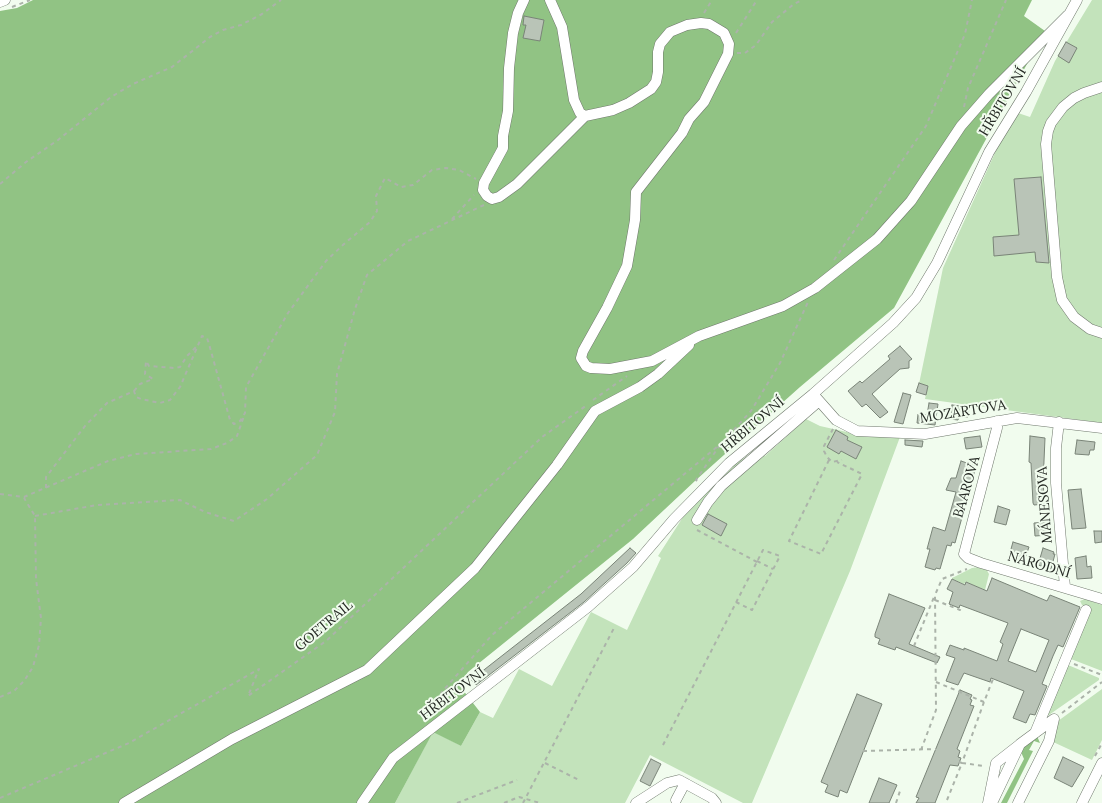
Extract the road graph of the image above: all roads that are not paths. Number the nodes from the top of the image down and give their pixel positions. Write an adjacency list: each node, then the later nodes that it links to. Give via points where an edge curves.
1 (524, 0): 6 (street, via 513,33 503,148 484,183 483,190 487,196 492,199 499,197 518,184)
2 (550, 0): 6 (street, via 562,27 574,100)
3 (1077, 0): 4 (street, HŘBITOVNÍ)
4 (1068, 15): 8 (street, via 972,113 910,201 877,239 814,288 783,306); 9 (street, HŘBITOVNÍ, via 989,152 937,263 916,298)
5 (1102, 87): 7 (street, via 1079,95 1063,107 1051,123 1046,144 1057,277 1062,300 1074,318)
6 (585, 116): 8 (street, via 613,110 651,89 656,82 660,44 670,32 701,23 724,33 728,49 704,102 636,192 628,266 581,358 591,368 610,369 652,361)
7 (1102, 333)
8 (699, 336): 22 (street, via 646,383 595,410 558,465 475,568 367,670 232,739)
9 (816, 397): 10 (street, MOZARTOVA, via 836,420 857,431 925,434); 13 (street, via 722,486); 23 (street, HŘBITOVNÍ, via 729,463 633,566 588,607 394,758)
10 (997, 422): 11 (street, MOZARTOVA, via 1017,418); 14 (street, BAAROVA, via 964,549)
11 (1059, 422): 12 (street, MOZARTOVA); 15 (street, MÁNESOVA, via 1056,483)
12 (1102, 428)
13 (695, 524)
14 (968, 558): 15 (street, NÁRODNÍ)
15 (1065, 587): 16 (street, NÁRODNÍ)
16 (1102, 599)
17 (1086, 610): 18 (street)
18 (1036, 733): 26 (street, via 1020,744); 27 (street, via 1054,719 1049,742)
19 (1102, 763): 28 (street)
20 (686, 784): 21 (street); 24 (street, via 679,780 667,783); 25 (street)
21 (676, 800)
22 (124, 803)
23 (362, 803)
24 (636, 803)
25 (716, 803)
26 (990, 803)
27 (1018, 803)
28 (1082, 803)

